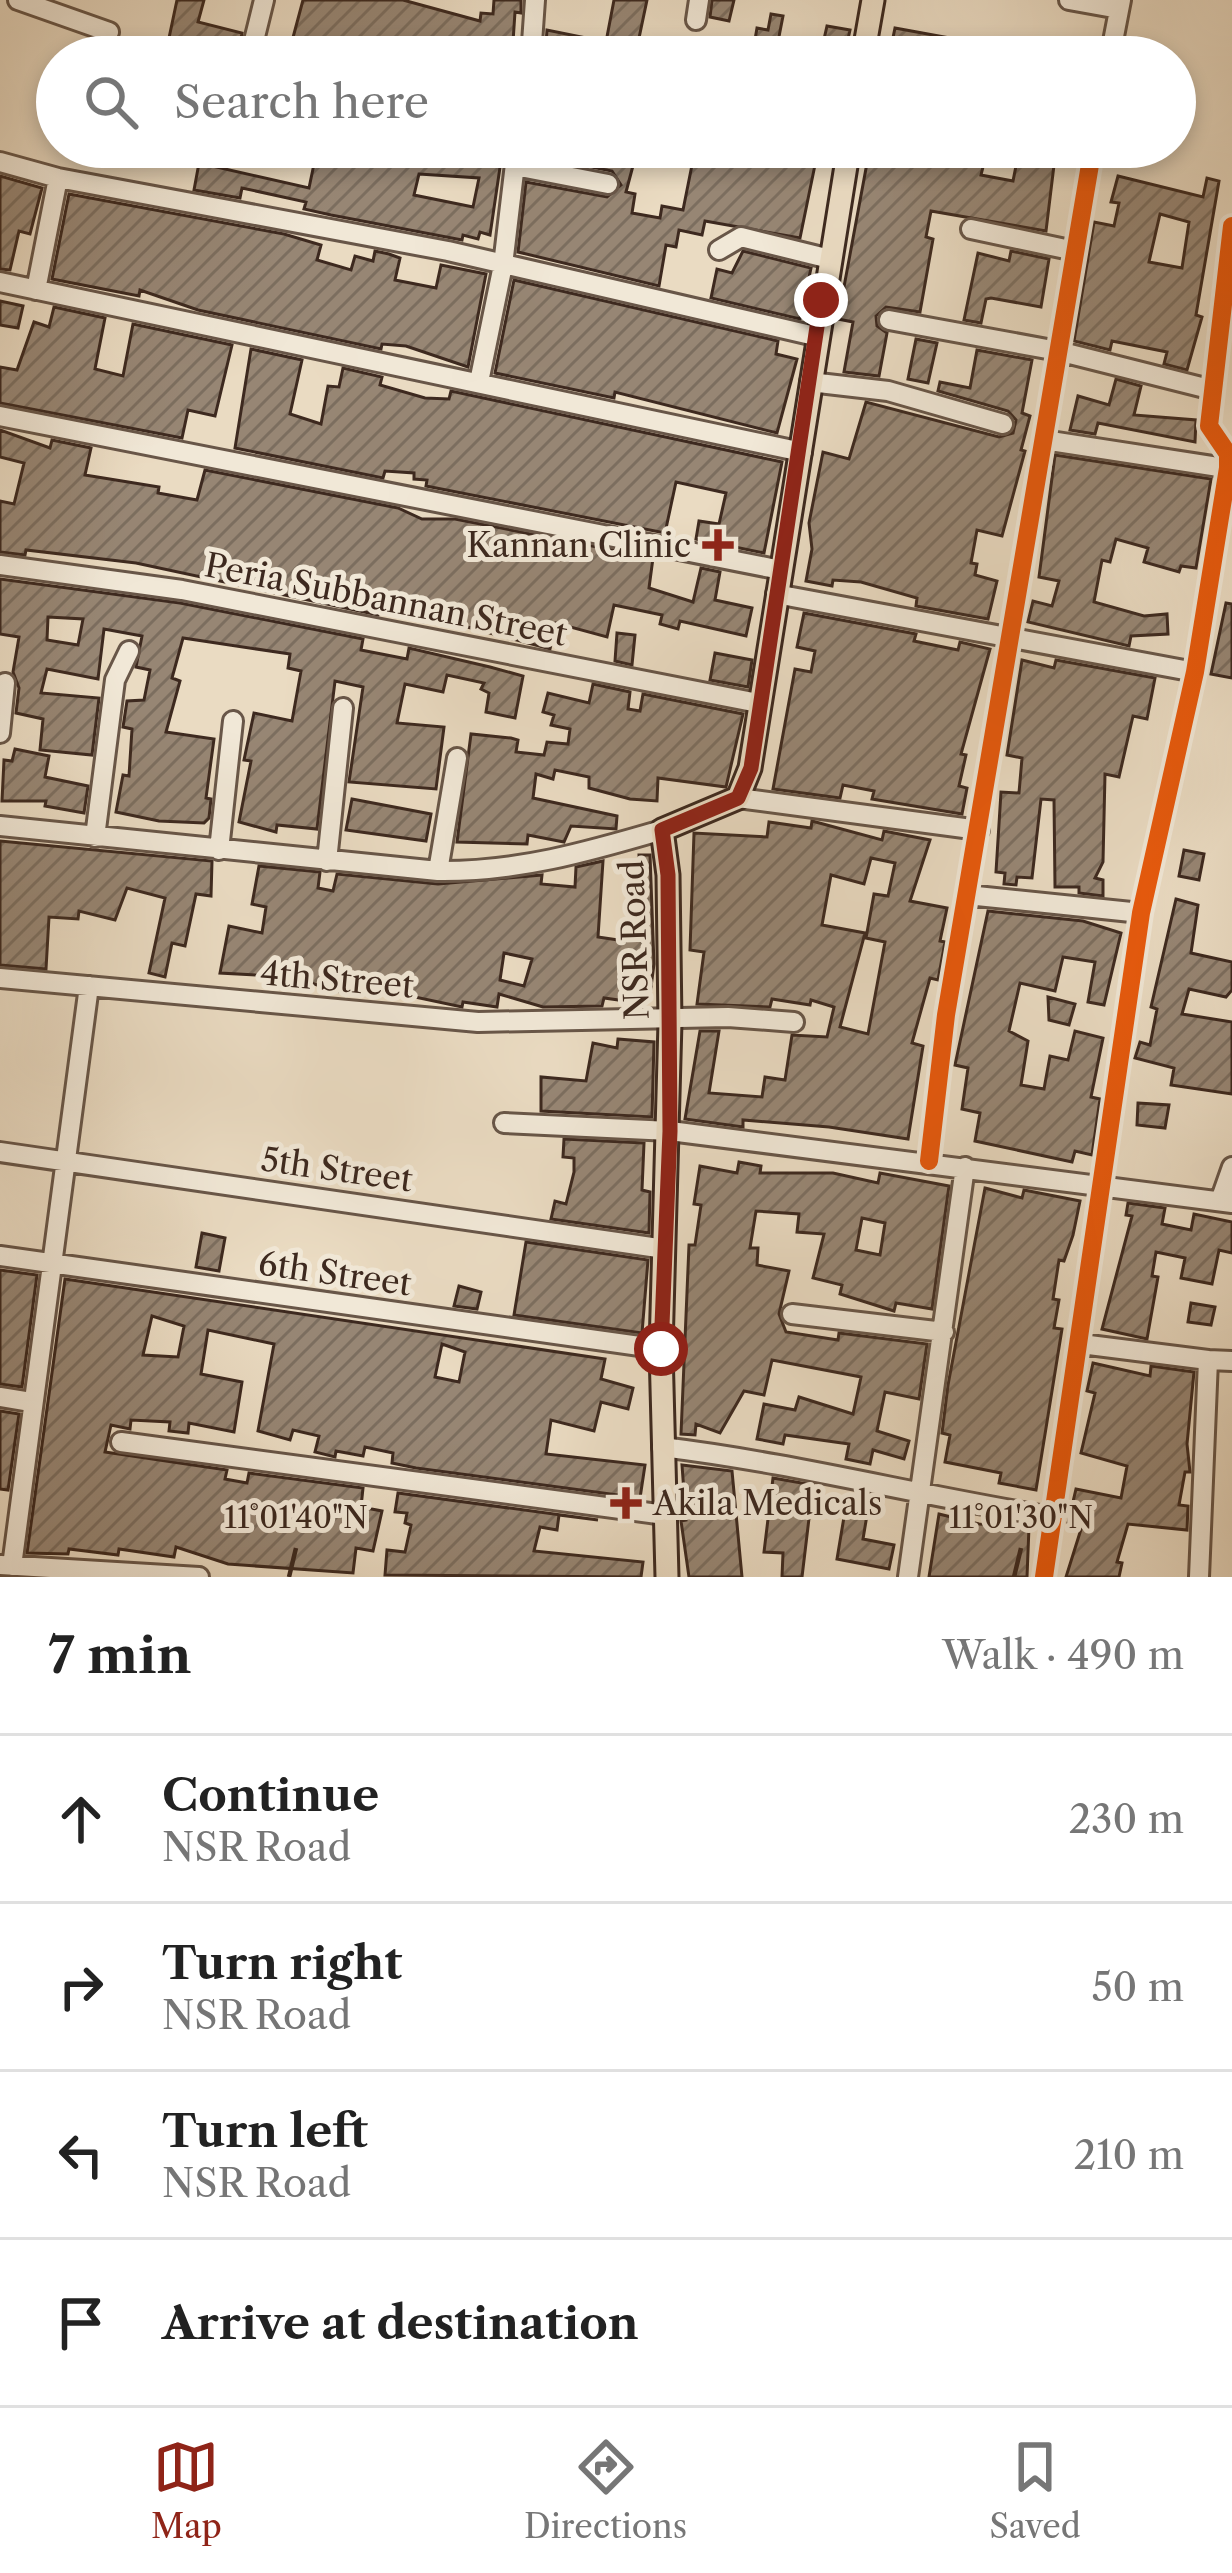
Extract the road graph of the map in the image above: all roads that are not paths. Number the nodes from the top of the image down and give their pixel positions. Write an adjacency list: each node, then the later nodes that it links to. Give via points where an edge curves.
1 (18, 0): 7 (street)
2 (264, 0): 8 (street)
3 (535, 0): 9 (street)
4 (873, 0): 10 (main road)
5 (1070, 0): 6 (street)
6 (1120, 4): 11 (street)
7 (109, 32)
8 (255, 36)
9 (532, 36)
10 (867, 36)
11 (1114, 36)
12 (0, 162): 17 (street)
13 (515, 168): 24 (street)
14 (555, 168): 18 (street)
15 (845, 168): 23 (main road)
16 (1089, 168): 22 (street)
17 (58, 178): 24 (street); 26 (street)
18 (608, 184)
19 (1232, 226): 32 (street)
20 (970, 229): 22 (street)
21 (718, 250): 23 (street, via 741,237)
22 (1075, 251): 29 (street)
23 (830, 260): 28 (main road)
24 (503, 265): 28 (street); 30 (street)
25 (0, 282): 26 (street)
26 (36, 290): 30 (street)
27 (890, 320): 29 (street)
28 (814, 336): 31 (main road)
29 (1058, 351): 32 (street); 35 (street)
30 (479, 382): 36 (street)
31 (810, 382): 34 (street, via 888,391); 36 (main road)
32 (1213, 390): 37 (street, via 1209,425)
33 (0, 416): 39 (street)
34 (1003, 424)
35 (1043, 440): 37 (street); 41 (street)
36 (802, 452): 39 (main road)
37 (1230, 469): 43 (street)
38 (0, 565): 45 (street, Peria Subbannan Street, via 182,590)
39 (781, 570): 40 (main road)
40 (776, 594): 41 (street); 45 (main road)
41 (1010, 638): 43 (street); 53 (street)
42 (129, 651): 54 (street, via 115,680)
43 (1195, 671): 59 (street)
44 (5, 683): 48 (street)
45 (758, 703): 50 (main road, via 751,768)
46 (343, 708): 56 (street)
47 (232, 721): 55 (street)
48 (0, 733)
49 (457, 758): 57 (street)
50 (738, 798): 52 (main road, NSR Road); 53 (street)
51 (0, 826): 54 (street)
52 (662, 830): 57 (street, via 568,858); 62 (main road, NSR Road)
53 (979, 830): 58 (street)
54 (95, 837): 55 (street)
55 (219, 850): 56 (street)
56 (328, 861): 57 (street)
57 (439, 871)
58 (967, 895): 59 (street); 67 (street)
59 (1141, 913): 71 (street)
60 (0, 978): 61 (street, 4th Street)
61 (88, 986): 62 (street, 4th Street, via 478,1022); 68 (street)
62 (670, 1022): 63 (street, 4th Street); 65 (main road, NSR Road)
63 (794, 1022)
64 (504, 1123): 65 (street)
65 (670, 1131): 67 (street); 73 (main road, NSR Road)
66 (0, 1152): 68 (street, 5th Street)
67 (929, 1161): 69 (street)
68 (67, 1162): 73 (street, 5th Street); 75 (street)
69 (965, 1167): 71 (street); 77 (street)
70 (1232, 1167): 72 (street)
71 (1096, 1187): 72 (street); 78 (street)
72 (1226, 1202)
73 (665, 1249): 79 (main road, NSR Road)
74 (0, 1256): 75 (street, 6th Street)
75 (52, 1264): 79 (street, 6th Street); 83 (street)
76 (792, 1314): 77 (street)
77 (944, 1332): 86 (street)
78 (1081, 1344): 80 (street); 88 (street)
79 (661, 1349): 85 (main road, NSR Road)
80 (1208, 1360): 81 (street); 95 (street)
81 (1232, 1361)
82 (0, 1397): 83 (street)
83 (31, 1402): 89 (street)
84 (122, 1442): 87 (street)
85 (662, 1447): 86 (street, via 780,1462); 87 (main road, NSR Road)
86 (919, 1495): 88 (street); 93 (street)
87 (665, 1515): 92 (main road, NSR Road)
88 (1052, 1517): 94 (street)
89 (6, 1565): 90 (street)
90 (33, 1572): 91 (street)
91 (200, 1577)
92 (667, 1577)
93 (908, 1577)
94 (1044, 1577)
95 (1198, 1577)

